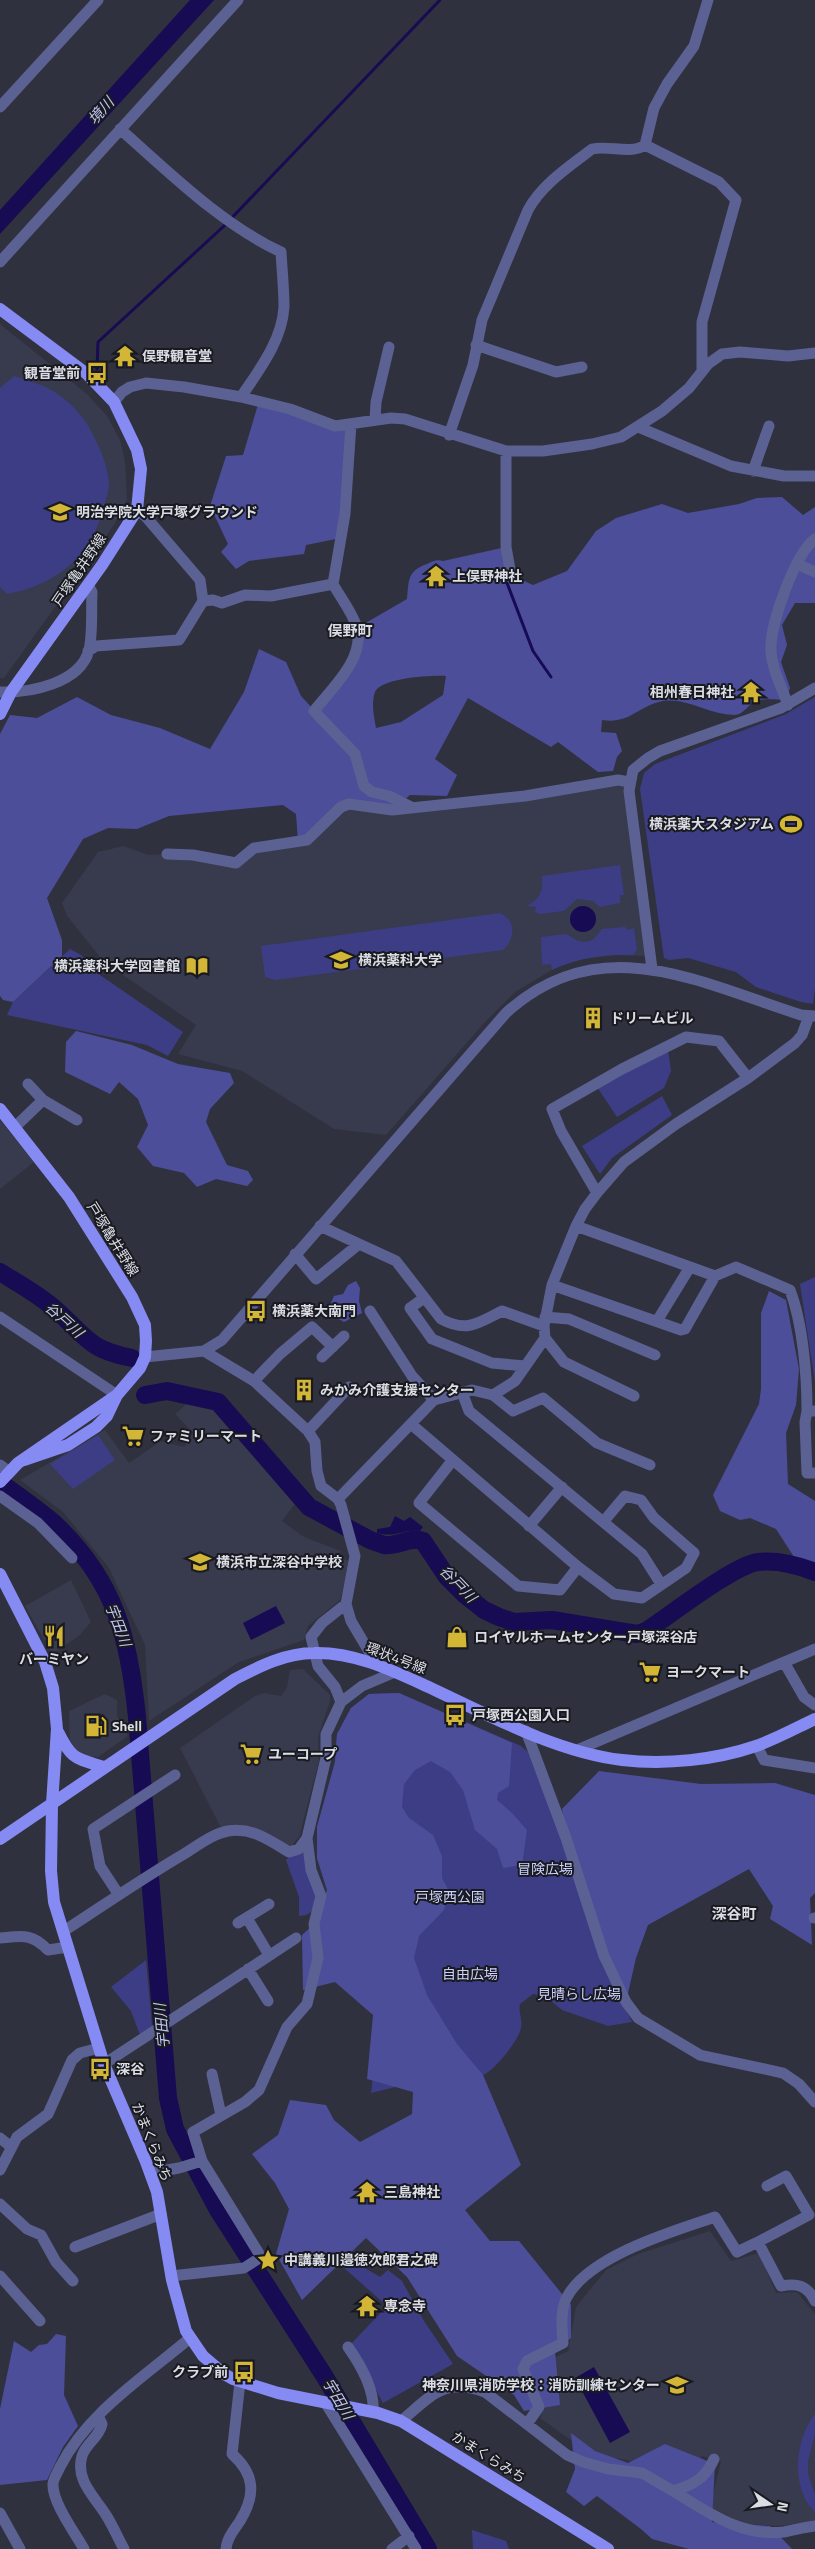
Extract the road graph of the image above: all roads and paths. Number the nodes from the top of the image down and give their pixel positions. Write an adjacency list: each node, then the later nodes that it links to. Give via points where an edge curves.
1 (98, 0): 4 (street)
2 (238, 0): 5 (street)
3 (708, 0): 6 (street, via 694,46 654,108)
4 (0, 107)
5 (120, 129): 7 (street); 14 (street, via 231,222 255,240 281,252 284,301 281,324 263,363)
6 (645, 145): 9 (street, via 630,150 592,149 548,184 533,201 482,320); 13 (street, via 719,182 736,200 702,322)
7 (0, 262)
8 (0, 309): 15 (main road, 戸塚亀井野線, via 87,374)
9 (476, 345): 12 (street, via 556,372); 20 (street, via 473,365)
10 (389, 347): 16 (street)
11 (815, 353): 13 (street, via 788,356 732,353 716,358)
12 (582, 367)
13 (702, 372): 19 (street, via 684,393)
14 (240, 397): 15 (street, via 146,383 122,392); 17 (street, via 290,409 335,426)
15 (114, 402): 24 (main road, 戸塚亀井野線, via 137,450 141,469)
16 (375, 420): 17 (street); 20 (street, via 405,419)
17 (351, 424): 29 (street, via 344,514)
18 (769, 426): 22 (street)
19 (638, 427): 21 (street, via 621,437 592,444); 22 (street, via 731,466)
20 (450, 435): 21 (street)
21 (506, 452): 28 (street, via 506,547)
22 (753, 471): 23 (street)
23 (815, 476)
24 (137, 510): 30 (main road, 戸塚亀井野線); 31 (street, via 200,580)
25 (815, 539): 26 (street)
26 (797, 564): 27 (street); 35 (street, via 781,604 770,649)
27 (815, 572)
28 (512, 575)
29 (333, 584): 31 (street, via 271,596 245,595 222,603); 38 (street, via 357,628 358,645 351,662 314,711 355,754 364,786)
30 (88, 585): 32 (street, via 92,592); 34 (main road, 戸塚亀井野線)
31 (203, 601): 32 (street, via 179,640 96,646)
32 (88, 651): 34 (street, via 74,672 63,681)
33 (815, 688): 35 (street)
34 (5, 692): 36 (main road, 戸塚亀井野線)
35 (788, 705): 37 (street, via 660,751 632,770)
36 (0, 714)
37 (629, 782): 38 (street, via 618,780 525,796); 40 (street)
38 (411, 807): 39 (street, via 392,810 349,804 341,806 307,840 254,848 236,863)
39 (167, 854)
40 (652, 969): 41 (street); 49 (street, via 622,966 585,970 550,982 517,1003)
41 (812, 1016): 42 (street, via 794,1043)
42 (748, 1078): 48 (street, via 624,1162); 48 (street, via 719,1041 686,1037 622,1069 552,1110 560,1131)
43 (28, 1084): 44 (street)
44 (43, 1100): 46 (street); 47 (street)
45 (0, 1109): 47 (main road, 戸塚亀井野線)
46 (77, 1120)
47 (15, 1127): 66 (main road, 戸塚亀井野線, via 69,1197 139,1309 145,1324)
48 (597, 1193): 50 (street)
49 (320, 1226): 51 (street); 52 (street)
50 (576, 1226): 53 (street); 55 (street)
51 (359, 1244): 52 (street, via 316,1278); 56 (street, via 396,1261)
52 (295, 1254): 64 (street, via 222,1340)
53 (690, 1267): 54 (street); 59 (street)
54 (715, 1276): 59 (street, via 685,1329 672,1328); 76 (street, via 736,1267 790,1290)
55 (552, 1285): 59 (street); 60 (street)
56 (424, 1298): 60 (street, via 441,1319 458,1327 469,1327 502,1311); 68 (street, via 410,1308 432,1339 492,1363)
57 (370, 1311): 75 (street, via 412,1376)
58 (0, 1317): 72 (street)
59 (658, 1321)
60 (545, 1322): 62 (street); 65 (street, via 569,1319)
61 (344, 1336): 63 (street)
62 (545, 1338): 68 (street); 74 (street, via 564,1362)
63 (332, 1346): 67 (street); 69 (street, via 312,1327)
64 (204, 1352): 66 (street); 69 (street)
65 (654, 1355)
66 (145, 1357): 72 (main road)
67 (322, 1357)
68 (525, 1366): 73 (street, via 514,1381)
69 (254, 1381): 78 (street)
70 (349, 1387): 78 (street)
71 (462, 1392): 73 (street, via 472,1390); 75 (street); 83 (street, via 469,1411)
72 (117, 1395): 81 (main road)
73 (493, 1395): 80 (street, via 513,1410 543,1398 597,1443)
74 (634, 1396)
75 (434, 1400): 77 (street)
76 (811, 1411): 82 (street, via 805,1422 807,1472)
77 (411, 1424): 79 (street); 85 (street)
78 (308, 1431): 85 (street, via 315,1442 321,1486)
79 (452, 1461): 87 (street); 89 (street, via 419,1503 518,1586 560,1590)
80 (650, 1465)
81 (3, 1473)
82 (815, 1473)
83 (562, 1487): 86 (street); 87 (street)
84 (0, 1496): 88 (street, via 38,1523)
85 (338, 1500): 92 (street, via 355,1556)
86 (604, 1521): 91 (street, via 642,1554); 91 (street, via 625,1496 641,1500 654,1518 694,1553 686,1568)
87 (529, 1526): 89 (street)
88 (72, 1558)
89 (578, 1567): 91 (street, via 614,1594 642,1598)
90 (0, 1574): 101 (main road, via 45,1662 53,1688)
91 (661, 1584)
92 (346, 1604): 94 (street, via 322,1623 311,1637); 96 (street, via 351,1622)
93 (815, 1649): 95 (street)
94 (313, 1652): 96 (main road, 環状4号線, via 343,1655); 98 (street, via 318,1666 336,1687); 105 (main road, 環状4号線, via 276,1660 247,1673)
95 (784, 1662): 99 (street, via 804,1696); 104 (street)
96 (378, 1665): 97 (main road, 環状4号線)
97 (395, 1672): 98 (street, via 362,1686); 102 (main road, 環状4号線)
98 (341, 1702): 109 (street, via 326,1734 326,1758)
99 (815, 1705)
100 (815, 1720): 103 (main road, 環状4号線)
101 (57, 1729): 105 (main road, via 68,1752); 108 (main road)
102 (526, 1731): 104 (main road, 環状4号線); 123 (street, via 566,1838 604,1956 626,2002 638,2018 700,2055 783,2073 799,2084)
103 (757, 1746): 104 (main road, 環状4号線, via 714,1756 666,1761 622,1760); 106 (street, via 764,1760)
104 (577, 1750)
105 (104, 1767): 108 (main road, 環状4号線)
106 (815, 1768)
107 (176, 1775): 111 (street, via 93,1830 100,1866)
108 (52, 1804): 110 (main road, 環状4号線); 113 (main road, かまくらみち, via 51,1871 54,1902)
109 (307, 1838): 111 (street, via 299,1848 288,1852 261,1835 249,1831 228,1831 209,1838); 124 (street, via 311,1870 321,1896 314,1924 318,1958 308,2004 287,2027 259,2090 245,2102)
110 (0, 1839)
111 (119, 1895): 113 (street)
112 (269, 1904): 117 (street, via 243,1920)
113 (64, 1931): 116 (main road, かまくらみち)
114 (0, 1938): 116 (street, via 28,1936 48,1950)
115 (296, 1938): 117 (street)
116 (68, 1947): 120 (main road, かまくらみち)
117 (269, 1955): 118 (street)
118 (248, 1968): 119 (street); 121 (street)
119 (268, 2001)
120 (98, 2048): 121 (main road, かまくらみち); 126 (street, via 80,2053 72,2060 48,2114)
121 (104, 2064): 129 (main road, かまくらみち)
122 (212, 2074): 124 (street)
123 (815, 2102)
124 (221, 2114): 127 (street, via 192,2132)
125 (0, 2138): 126 (street)
126 (10, 2146): 128 (street)
127 (200, 2162): 129 (street); 136 (street, via 261,2257 244,2268)
128 (0, 2170)
129 (150, 2172): 132 (main road, かまくらみち)
130 (767, 2186): 133 (street, via 786,2176 809,2215)
131 (0, 2204): 137 (street, via 27,2229 41,2235 56,2262)
132 (161, 2214): 134 (street); 136 (main road, かまくらみち)
133 (758, 2242): 138 (street, via 781,2286 796,2284 804,2287); 147 (street, via 737,2252 715,2217 630,2249 602,2264 575,2285 564,2307 563,2343 527,2361 523,2370 539,2407)
134 (75, 2247)
135 (0, 2276): 139 (street)
136 (171, 2276): 140 (main road, かまくらみち)
137 (73, 2281)
138 (815, 2301)
139 (40, 2321)
140 (190, 2338): 142 (main road, かまくらみち, via 211,2364); 145 (street)
141 (348, 2347): 144 (street, via 369,2388)
142 (240, 2382): 143 (main road, かまくらみち); 156 (street, via 232,2454 250,2477 252,2488 242,2519 226,2542)
143 (328, 2402): 144 (main road, かまくらみち); 152 (street)
144 (373, 2412): 146 (main road, かまくらみち)
145 (98, 2416): 154 (street, via 68,2451 53,2483 55,2497); 155 (street, via 102,2424 100,2432 86,2447 80,2465 81,2474 87,2490 106,2515)
146 (400, 2421): 147 (street, via 432,2395 454,2385 485,2392); 159 (main road, かまくらみち)
147 (526, 2424): 149 (street, via 567,2455 608,2469 642,2473)
148 (714, 2459): 149 (street, via 710,2470 700,2479 690,2486)
149 (673, 2490): 151 (street, via 725,2523 741,2529 783,2532)
150 (0, 2513): 153 (street)
151 (815, 2526)
152 (408, 2536): 157 (street); 158 (street)
153 (20, 2549)
154 (84, 2549)
155 (124, 2549)
156 (226, 2549)
157 (392, 2549)
158 (416, 2549)
159 (608, 2549)

